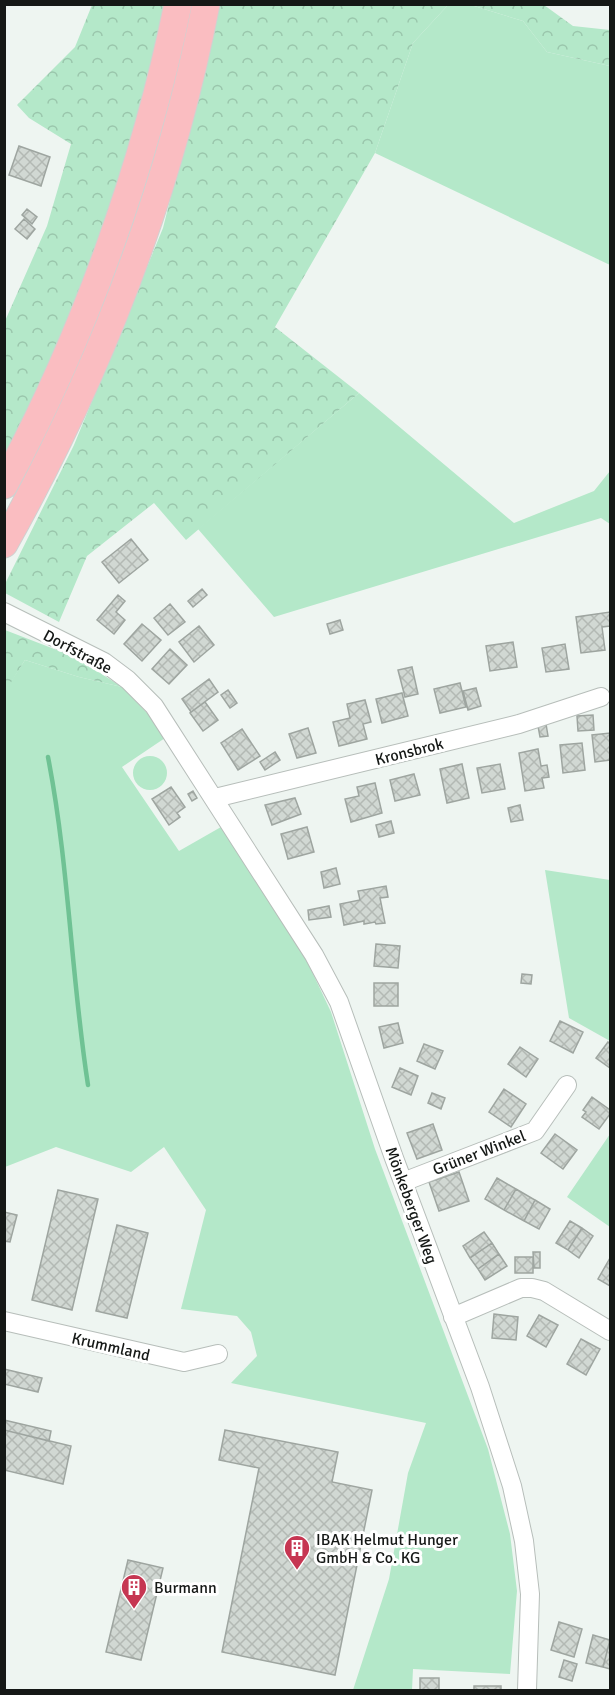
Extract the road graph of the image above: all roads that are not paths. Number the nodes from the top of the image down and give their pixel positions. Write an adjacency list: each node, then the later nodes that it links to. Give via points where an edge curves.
1 (178, 4): 3 (highway, via 143,144 117,225 68,351)
2 (206, 4): 4 (highway, via 186,93 144,233 59,440)
3 (4, 485)
4 (4, 544)
5 (4, 612): 7 (street, Dorfstraße, via 104,662 128,680 154,706)
6 (601, 697): 8 (street, Kronsbrok, via 519,724)
7 (188, 755): 8 (street, Mönkeberger Weg)
8 (215, 798): 10 (street, Mönkeberger Weg, via 314,955 339,1002)
9 (567, 1085): 10 (street, Grüner Winkel, via 535,1131)
10 (403, 1182): 11 (street, Mönkeberger Weg)
11 (453, 1317): 13 (street, via 521,1288 532,1288 544,1291); 15 (street, Mönkeberger Weg, via 490,1415 524,1541 530,1594)
12 (4, 1321): 14 (street, Krummland, via 184,1362)
13 (610, 1331)
14 (218, 1354)
15 (526, 1690)

